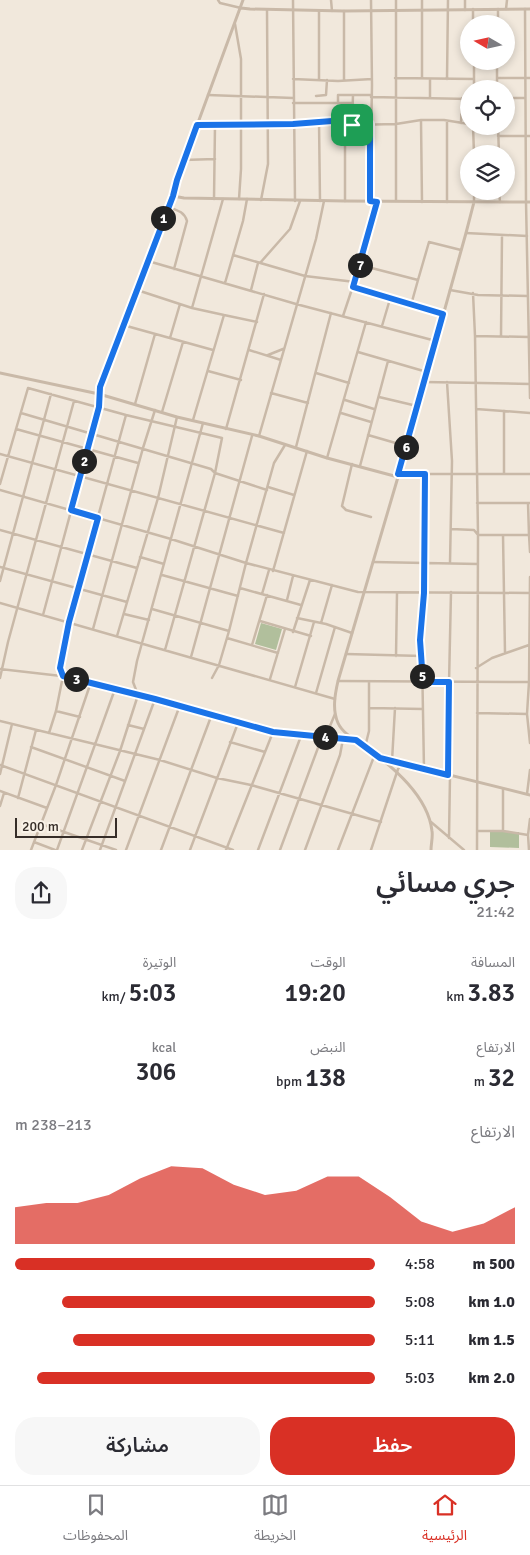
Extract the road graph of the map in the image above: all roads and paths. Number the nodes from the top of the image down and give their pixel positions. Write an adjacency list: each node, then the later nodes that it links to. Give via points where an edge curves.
1 (218, 0): 11 (street)
2 (243, 0): 11 (street)
3 (293, 0): 17 (street)
4 (332, 0): 25 (street)
5 (371, 0): 19 (street)
6 (396, 0): 20 (street)
7 (422, 0): 21 (street)
8 (448, 0): 22 (street)
9 (465, 0): 23 (street)
10 (506, 0): 13 (street)
11 (241, 8): 16 (street); 29 (street)
12 (498, 9): 13 (street); 24 (street); 28 (street)
13 (506, 9): 14 (street)
14 (525, 9): 15 (street); 35 (street)
15 (530, 9)
16 (267, 10): 17 (street); 51 (street)
17 (293, 10): 18 (street); 32 (street)
18 (319, 10): 25 (street); 37 (street)
19 (371, 10): 20 (street); 26 (street); 38 (street)
20 (396, 10): 21 (street); 33 (street)
21 (422, 10): 22 (street); 39 (street)
22 (448, 10): 23 (street); 41 (street)
23 (465, 10): 24 (street)
24 (473, 10): 27 (street)
25 (332, 11): 26 (street)
26 (344, 11): 44 (street)
27 (473, 15)
28 (498, 15)
29 (235, 24): 45 (street); 49 (street, via 241,58)
30 (474, 70): 42 (street)
31 (497, 70): 34 (street)
32 (293, 78): 37 (street); 52 (street)
33 (395, 78): 39 (street); 50 (street)
34 (497, 78): 35 (street)
35 (524, 78): 36 (street); 56 (street)
36 (530, 78)
37 (319, 79): 43 (street)
38 (372, 79): 44 (street); 48 (street)
39 (422, 79): 40 (street)
40 (430, 79): 41 (street); 53 (street)
41 (447, 79): 42 (street)
42 (474, 79)
43 (327, 80): 44 (street); 47 (street, via 326,95)
44 (344, 80)
45 (208, 95): 49 (street); 70 (street)
46 (353, 95): 48 (street); 58 (street, via 338,95); 59 (street)
47 (316, 96)
48 (372, 96): 50 (street); 68 (street)
49 (242, 97): 51 (street); 65 (street)
50 (395, 97): 53 (street); 69 (street)
51 (267, 98): 52 (street); 66 (street)
52 (293, 98): 57 (street)
53 (430, 98): 54 (street)
54 (460, 98)
55 (515, 98): 56 (street)
56 (525, 98): 74 (street)
57 (293, 103): 58 (street); 67 (street)
58 (338, 103): 59 (street)
59 (353, 103): 72 (street)
60 (345, 120): 62 (street); 72 (street); 88 (street)
61 (421, 120): 63 (street); 69 (street); 92 (street)
62 (319, 121): 67 (street); 87 (street)
63 (447, 121): 64 (street); 93 (street)
64 (460, 123)
65 (242, 124): 66 (street); 71 (street); 82 (street)
66 (267, 124): 67 (street); 84 (street, via 267,170)
67 (293, 124): 85 (street)
68 (370, 124): 69 (street); 72 (street); 89 (street)
69 (396, 124): 91 (street)
70 (197, 125): 71 (street); 78 (street)
71 (215, 125): 77 (street)
72 (352, 125)
73 (498, 136): 74 (street); 76 (street)
74 (525, 136): 75 (street); 96 (street)
75 (530, 136)
76 (498, 145)
77 (215, 159): 78 (street); 80 (street)
78 (184, 160): 79 (street)
79 (173, 196): 80 (street); 97 (street)
80 (214, 199): 81 (street)
81 (223, 199): 82 (street); 107 (street)
82 (239, 199): 83 (street)
83 (247, 199): 84 (street); 102 (street)
84 (262, 200): 85 (street)
85 (295, 200): 86 (street)
86 (300, 201): 87 (street); 104 (street, via 290,229)
87 (322, 201): 88 (street); 108 (street, via 316,239)
88 (345, 201): 89 (street)
89 (370, 201): 90 (street)
90 (377, 202): 91 (street); 105 (street)
91 (396, 202): 92 (street)
92 (422, 202): 93 (street)
93 (447, 202): 94 (street)
94 (474, 202): 95 (street); 98 (street)
95 (500, 202): 96 (street)
96 (528, 202): 100 (street)
97 (168, 207): 103 (street); 106 (street, via 181,212 187,221)
98 (466, 233): 99 (street); 101 (street)
99 (502, 235): 100 (street); 118 (street)
100 (526, 236): 119 (street)
101 (462, 250): 109 (street, via 429,242); 115 (street)
102 (233, 255): 104 (street); 111 (street)
103 (148, 260): 106 (street); 113 (street)
104 (259, 263): 108 (street); 114 (street)
105 (360, 265): 109 (street); 110 (street)
106 (174, 269): 107 (street)
107 (202, 276): 111 (street); 124 (street)
108 (305, 276): 110 (street); 122 (street)
109 (418, 280): 123 (street)
110 (355, 282): 112 (street)
111 (225, 283): 114 (street)
112 (353, 287): 120 (street); 128 (street)
113 (137, 290): 121 (street); 131 (street)
114 (250, 290): 117 (street)
115 (450, 290): 116 (street); 126 (street)
116 (473, 293): 118 (street); 134 (street)
117 (264, 294): 122 (street); 129 (street)
118 (501, 295): 119 (street); 135 (street)
119 (529, 296): 136 (street)
120 (390, 299): 123 (street); 132 (street)
121 (180, 304): 124 (street); 137 (street)
122 (296, 304): 125 (street); 140 (street)
123 (411, 305): 126 (street)
124 (192, 308): 127 (street)
125 (331, 313): 128 (street); 150 (street)
126 (443, 314): 138 (street)
127 (224, 315): 129 (street); 141 (street)
128 (343, 316): 130 (street)
129 (257, 322): 142 (street)
130 (366, 322): 132 (street); 143 (street)
131 (123, 325): 133 (street); 159 (street)
132 (382, 327): 138 (street)
133 (155, 334): 137 (street); 165 (street)
134 (475, 336): 135 (street); 155 (street)
135 (501, 336): 136 (street)
136 (529, 337): 156 (street)
137 (170, 338): 139 (street)
138 (436, 341): 149 (street)
139 (183, 342): 141 (street); 174 (street)
140 (284, 348): 144 (street); 145 (street)
141 (213, 350): 147 (street)
142 (249, 350): 144 (street); 151 (street)
143 (358, 352): 146 (street); 154 (street)
144 (266, 355): 145 (street)
145 (281, 360): 157 (street)
146 (388, 361): 149 (street); 160 (street)
147 (208, 371): 151 (street); 180 (street)
148 (0, 372): 159 (street)
149 (427, 372): 152 (street)
150 (316, 373): 154 (street); 164 (street)
151 (241, 380): 186 (street)
152 (424, 382): 153 (street); 166 (street)
153 (447, 382): 155 (street); 214 (street)
154 (349, 383): 163 (street)
155 (476, 383): 156 (street); 169 (street)
156 (530, 384): 161 (street)
157 (271, 393): 164 (street); 192 (street)
158 (51, 394): 162 (street); 172 (street, via 28,388); 178 (street)
159 (99, 394): 165 (street); 167 (street)
160 (379, 397): 166 (street); 168 (street)
161 (530, 398)
162 (74, 400): 167 (street); 183 (street)
163 (345, 400): 168 (street); 175 (street)
164 (308, 403): 197 (street)
165 (135, 404): 170 (street)
166 (417, 406): 196 (street)
167 (99, 407): 176 (street); 188 (street)
168 (375, 409): 181 (street)
169 (476, 409): 171 (street); 215 (street)
170 (155, 410): 174 (street); 179 (street)
171 (504, 411): 173 (street); 216 (street)
172 (21, 412): 178 (street); 185 (street)
173 (530, 412)
174 (162, 413): 177 (street)
175 (341, 413): 181 (street); 205 (street)
176 (126, 415): 179 (street); 193 (street)
177 (177, 417): 180 (street); 184 (street)
178 (44, 420): 183 (street); 190 (street)
179 (151, 420): 184 (street); 198 (street)
180 (192, 420): 182 (street)
181 (371, 422): 189 (street)
182 (202, 423): 186 (street); 187 (street)
183 (67, 426): 188 (street); 194 (street)
184 (174, 427): 187 (street); 204 (street)
185 (16, 429): 190 (street); 202 (street)
186 (226, 429): 191 (street)
187 (200, 433): 208 (street); 212 (street, via 222,438)
188 (92, 434): 193 (street); 199 (street)
189 (368, 434): 196 (street); 210 (street)
190 (40, 435): 194 (street); 206 (street)
191 (252, 436): 192 (street); 221 (street)
192 (259, 436): 195 (street)
193 (118, 441): 198 (street); 203 (street)
194 (62, 442): 199 (street); 211 (street)
195 (285, 445): 197 (street); 223 (street, via 275,460)
196 (406, 446): 218 (street)
197 (296, 447): 200 (street)
198 (143, 448): 204 (street); 207 (street)
199 (88, 449): 203 (street); 219 (street)
200 (307, 451): 205 (street); 226 (street)
201 (0, 454): 202 (street)
202 (8, 456): 206 (street); 222 (street)
203 (114, 456): 207 (street); 220 (street)
204 (168, 456): 208 (street); 228 (street)
205 (327, 458): 209 (street)
206 (32, 463): 211 (street); 227 (street)
207 (138, 463): 225 (street)
208 (192, 464): 212 (street); 232 (street)
209 (352, 464): 210 (street); 235 (street, via 342,506)
210 (360, 466): 218 (street)
211 (55, 469): 219 (street); 229 (street)
212 (215, 473): 221 (street); 234 (street)
213 (425, 474): 214 (street); 218 (street); 259 (street)
214 (450, 474): 215 (street); 241 (street)
215 (476, 474): 216 (street); 230 (street)
216 (504, 474): 217 (street)
217 (530, 474)
218 (398, 475): 257 (street)
219 (80, 476): 220 (street); 233 (street)
220 (107, 483): 225 (street); 236 (street)
221 (240, 483): 223 (street); 237 (street)
222 (0, 484)
223 (267, 488): 226 (street); 239 (street)
224 (0, 490): 227 (street)
225 (131, 490): 228 (street); 238 (street)
226 (294, 495): 243 (street)
227 (23, 496): 229 (street); 244 (street)
228 (158, 498): 232 (street); 242 (street)
229 (47, 502): 233 (street); 249 (street)
230 (477, 503): 231 (street); 245 (street)
231 (529, 503): 247 (street)
232 (181, 504): 234 (street); 248 (street)
233 (71, 510): 236 (street); 251 (street)
234 (204, 511): 237 (street); 250 (street)
235 (371, 517)
236 (98, 518): 238 (street); 253 (street)
237 (230, 518): 239 (street); 254 (street)
238 (122, 525): 242 (street); 256 (street)
239 (257, 525): 243 (street); 258 (street)
240 (0, 530): 244 (street)
241 (451, 530): 245 (street, via 474,530); 260 (street)
242 (147, 532): 248 (street); 255 (street)
243 (284, 533): 266 (street)
244 (13, 534): 249 (street); 263 (street)
245 (478, 535): 246 (street); 262 (street)
246 (503, 535): 247 (street); 282 (street)
247 (529, 535): 252 (street)
248 (171, 539): 250 (street); 261 (street)
249 (36, 540): 251 (street); 267 (street)
250 (195, 546): 254 (street); 273 (street)
251 (61, 547): 253 (street); 272 (street)
252 (530, 552)
253 (88, 554): 256 (street); 276 (street)
254 (220, 554): 258 (street); 277 (street)
255 (140, 557): 261 (street); 264 (street)
256 (112, 560): 264 (street); 287 (street)
257 (373, 562): 259 (street); 279 (street)
258 (246, 563): 265 (street); 278 (street)
259 (424, 563): 260 (street); 285 (street)
260 (450, 563): 262 (street)
261 (164, 564): 268 (street)
262 (478, 564): 281 (street)
263 (2, 567): 267 (street); 274 (street)
264 (137, 568): 291 (street)
265 (268, 570): 266 (street); 286 (street)
266 (273, 571): 269 (street)
267 (27, 574): 272 (street); 294 (street)
268 (162, 574): 273 (street); 295 (street)
269 (293, 576): 271 (street); 290 (street)
270 (530, 577): 283 (street)
271 (310, 580): 275 (street); 293 (street)
272 (52, 581): 276 (street); 297 (street)
273 (185, 581): 277 (street); 298 (street)
274 (0, 582)
275 (332, 585): 279 (street); 305 (street)
276 (79, 588): 287 (street); 302 (street)
277 (211, 588): 289 (street); 304 (street)
278 (240, 588): 286 (street); 289 (street)
279 (364, 592): 284 (street); 311 (street)
280 (451, 592): 281 (street); 285 (street); 336 (street)
281 (477, 592): 282 (street); 326 (street)
282 (504, 592): 283 (street); 320 (street)
283 (530, 592): 317 (street)
284 (397, 593): 285 (street); 322 (street)
285 (424, 593): 323 (street, via 420,640)
286 (262, 594): 288 (street)
287 (102, 595): 291 (street); 307 (street)
288 (267, 595): 290 (street); 301 (street)
289 (238, 596): 309 (street)
290 (286, 600): 293 (street)
291 (128, 602): 296 (street)
292 (0, 603): 294 (street)
293 (301, 605): 299 (street)
294 (18, 608): 297 (street); 327 (street)
295 (152, 608): 298 (street); 300 (street)
296 (124, 614): 300 (street); 312 (street)
297 (42, 615): 302 (street)
298 (176, 615): 304 (street); 318 (street)
299 (297, 618): 303 (street); 310 (street)
300 (149, 620): 315 (street)
301 (260, 621): 308 (street); 316 (street)
302 (69, 622): 307 (street); 328 (street, via 60,668)
303 (314, 622): 305 (street); 313 (street)
304 (201, 623): 309 (street); 324 (street)
305 (321, 623): 306 (street)
306 (335, 627): 311 (street); 341 (street)
307 (93, 629): 312 (street)
308 (285, 629): 310 (street); 319 (street)
309 (229, 631): 314 (street)
310 (293, 632): 313 (street)
311 (352, 633): 321 (street)
312 (117, 636): 315 (street)
313 (311, 636): 339 (street)
314 (227, 638): 316 (street); 325 (street)
315 (142, 644): 318 (street); 342 (street, via 133,682)
316 (252, 645): 319 (street)
317 (529, 645): 320 (street); 338 (street)
318 (166, 650): 324 (street)
319 (278, 653): 331 (street)
320 (505, 653): 326 (street)
321 (346, 654): 322 (street); 332 (street)
322 (396, 656): 323 (street)
323 (422, 656): 335 (street)
324 (191, 657): 325 (street)
325 (219, 665): 330 (street); 331 (street)
326 (476, 668): 337 (street)
327 (1, 669): 328 (street); 329 (street)
328 (63, 676): 333 (street); 349 (street)
329 (0, 678)
330 (212, 678)
331 (270, 679): 339 (street)
332 (338, 681): 334 (street); 344 (street)
333 (91, 682): 340 (street); 354 (street)
334 (369, 682): 335 (street); 346 (street)
335 (423, 682): 336 (street); 348 (street)
336 (449, 682): 337 (street); 392 (street)
337 (477, 682): 338 (street); 350 (street)
338 (530, 682): 353 (street)
339 (296, 687): 341 (street)
340 (115, 689): 342 (street); 371 (street)
341 (316, 693): 344 (street)
342 (138, 695): 343 (street); 358 (street)
343 (155, 699): 345 (street); 360 (street)
344 (335, 699): 352 (street)
345 (180, 705): 351 (street); 380 (street)
346 (370, 708): 347 (street); 373 (street)
347 (395, 708): 348 (street); 381 (street)
348 (423, 709): 385 (street)
349 (56, 711): 354 (street); 362 (street)
350 (477, 713): 353 (street); 395 (street)
351 (212, 714): 356 (street); 386 (street)
352 (335, 714): 364 (street, via 328,728); 368 (street, via 340,727)
353 (527, 714): 370 (street)
354 (80, 717): 366 (street)
355 (0, 721): 357 (street)
356 (238, 722): 361 (street); 369 (street)
357 (12, 724): 359 (street); 383 (street)
358 (128, 725): 360 (street); 374 (street)
359 (36, 730): 362 (street); 372 (street)
360 (144, 730): 377 (street)
361 (273, 732): 363 (street); 375 (street)
362 (49, 733): 366 (street)
363 (301, 736): 364 (street); 401 (street)
364 (316, 737): 365 (street)
365 (322, 737): 367 (street); 405 (street)
366 (73, 739): 371 (street); 379 (street)
367 (343, 739): 368 (street); 408 (street)
368 (356, 740): 373 (street)
369 (230, 742): 375 (street); 393 (street)
370 (530, 743)
371 (96, 745): 374 (street); 384 (street)
372 (31, 747): 379 (street); 389 (street)
373 (365, 747): 376 (street)
374 (120, 751): 377 (street); 391 (street)
375 (265, 752): 397 (street)
376 (375, 754): 378 (street); 411 (street)
377 (136, 755): 380 (street); 394 (street)
378 (380, 758): 381 (street); 390 (street)
379 (65, 759): 384 (street); 396 (street)
380 (160, 760): 386 (street); 412 (street)
381 (392, 761): 382 (street)
382 (402, 764): 385 (street); 390 (street)
383 (1, 765): 388 (street); 389 (street)
384 (88, 768): 391 (street); 402 (street)
385 (424, 769): 392 (street)
386 (192, 770): 393 (street); 417 (street)
387 (530, 770): 403 (street)
388 (0, 774)
389 (24, 774): 396 (street); 404 (street)
390 (397, 774): 414 (street); 415 (street)
391 (110, 775): 394 (street); 406 (street)
392 (449, 775): 395 (street); 423 (street)
393 (217, 778): 397 (street); 422 (street)
394 (125, 781): 409 (street)
395 (476, 782): 398 (street); 418 (street)
396 (56, 785): 402 (street); 410 (street)
397 (251, 785): 401 (street); 428 (street)
398 (503, 789): 403 (street); 419 (street)
399 (0, 791): 400 (street)
400 (4, 793): 404 (street); 407 (street)
401 (278, 793): 405 (street); 438 (street)
402 (78, 794): 406 (street); 420 (street)
403 (528, 795)
404 (18, 798): 410 (street)
405 (299, 799): 408 (street); 439 (street)
406 (100, 802): 409 (street); 424 (street)
407 (0, 806)
408 (322, 806): 411 (street); 440 (street)
409 (116, 807): 412 (street); 426 (street)
410 (47, 808): 416 (street)
411 (352, 814): 415 (street); 441 (street)
412 (140, 816): 417 (street); 434 (street)
413 (530, 819): 421 (street)
414 (430, 820): 423 (street); 443 (street)
415 (381, 822): 442 (street)
416 (41, 824): 420 (street); 425 (street)
417 (170, 827): 422 (street); 435 (street)
418 (477, 831): 419 (street); 445 (street)
419 (503, 831): 421 (street)
420 (64, 832): 424 (street); 430 (street)
421 (528, 835): 427 (street)
422 (195, 836): 428 (street); 436 (street)
423 (449, 838): 444 (street)
424 (86, 839): 426 (street); 431 (street)
425 (34, 842): 429 (street); 430 (street)
426 (101, 845): 432 (street); 433 (street)
427 (529, 848)
428 (226, 849): 437 (street)
429 (31, 850)
430 (56, 850)
431 (82, 850)
432 (100, 850)
433 (116, 850)
434 (126, 850)
435 (161, 850)
436 (190, 850)
437 (233, 850)
438 (258, 850)
439 (280, 850)
440 (305, 850)
441 (338, 850)
442 (371, 850)
443 (430, 850)
444 (464, 850)
445 (477, 850)

